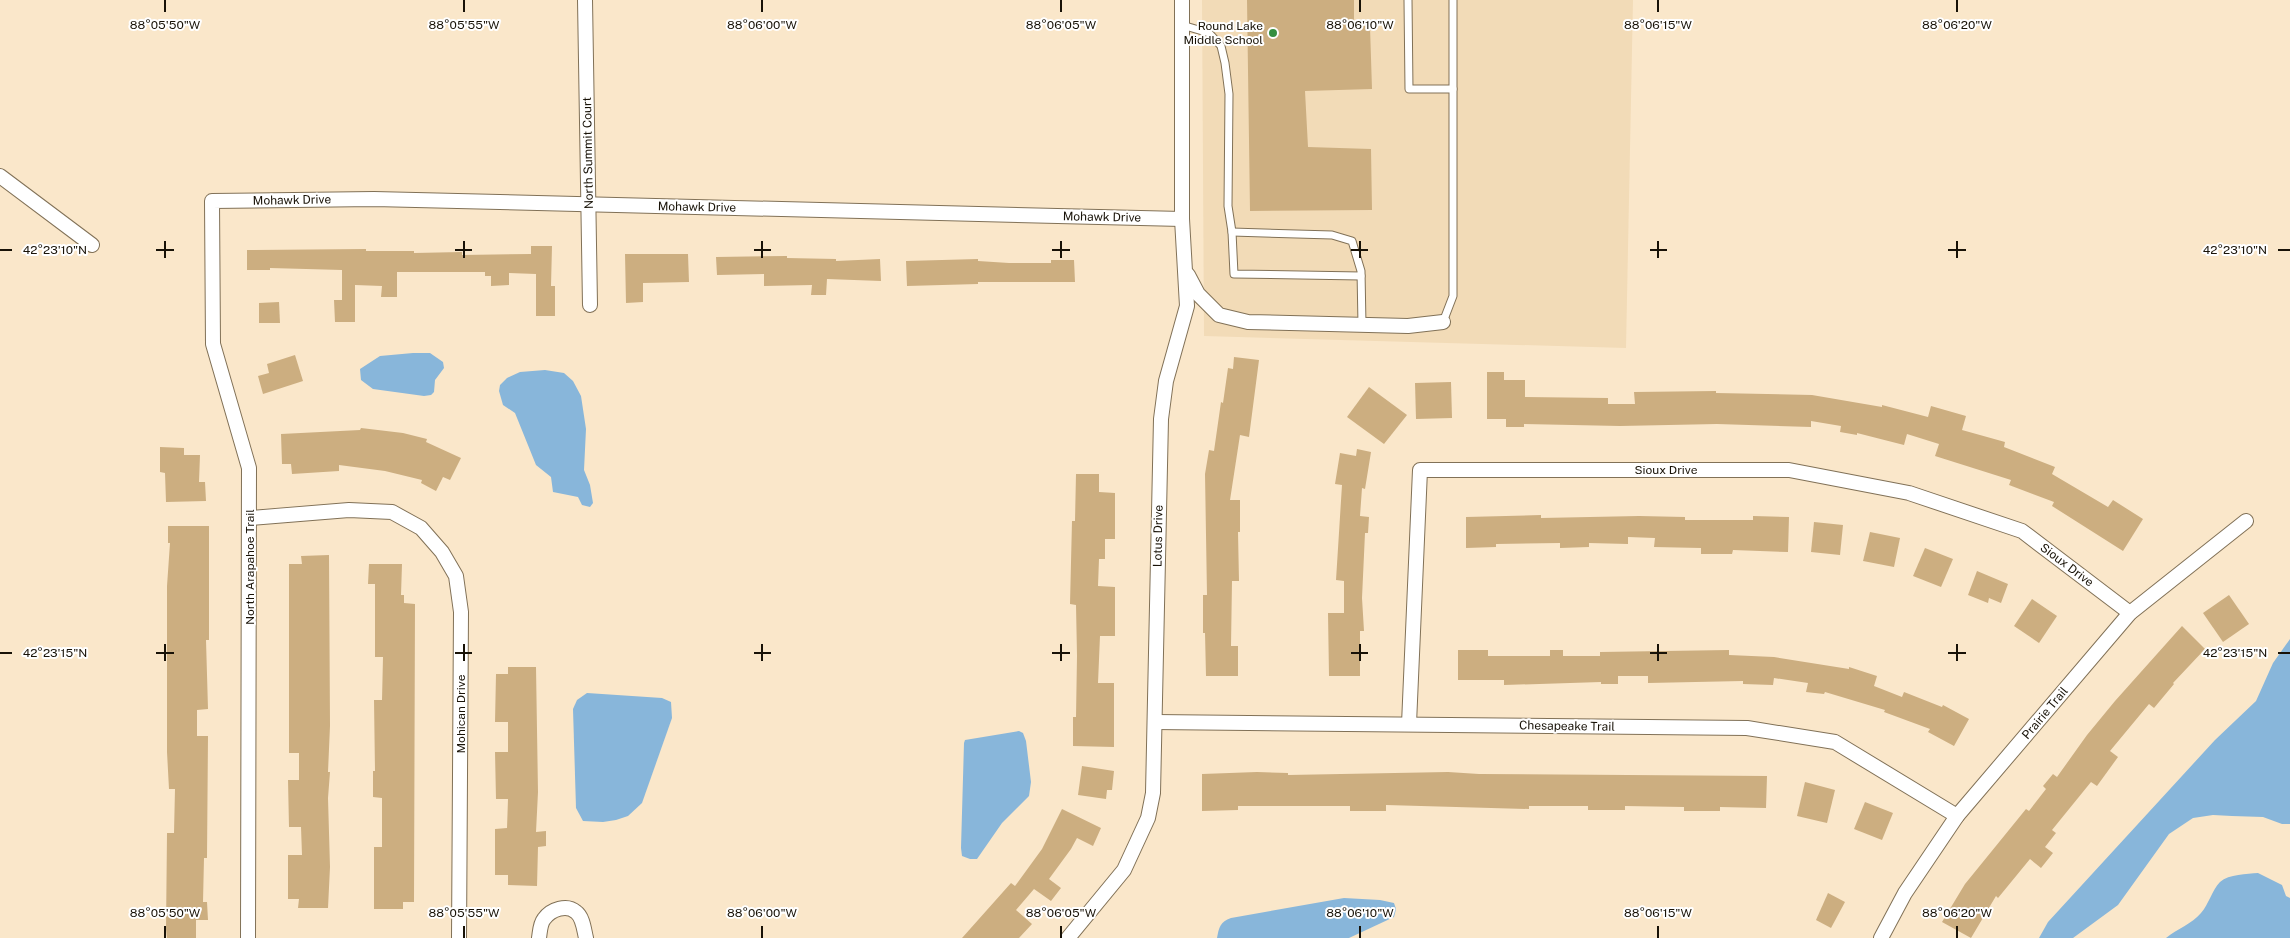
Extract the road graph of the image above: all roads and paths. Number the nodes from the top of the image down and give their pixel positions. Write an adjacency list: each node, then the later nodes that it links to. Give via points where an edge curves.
1 (585, 0): 9 (street, North Summit Court)
2 (1182, 0): 5 (street, Lotus Drive)
3 (1408, 0): 6 (lane, via 1409,89)
4 (1453, 0): 6 (lane)
5 (1182, 25): 10 (street, Lotus Drive); 11 (lane, via 1209,34 1222,46 1229,94 1228,206)
6 (1453, 89): 16 (lane, via 1453,296)
7 (0, 176): 12 (street)
8 (212, 202): 9 (street, Mohawk Drive, via 374,199); 18 (street, North Arapahoe Trail, via 213,344 249,468)
9 (588, 204): 10 (street, Mohawk Drive); 15 (street, North Summit Court)
10 (1182, 219): 13 (street, Lotus Drive)
11 (1232, 232): 14 (lane, via 1332,234 1352,241); 14 (lane, via 1234,274)
12 (92, 245)
13 (1187, 272): 17 (street, via 1198,294 1219,315 1248,322); 21 (street, Lotus Drive, via 1187,306 1166,381 1161,419)
14 (1361, 276): 17 (lane)
15 (590, 305)
16 (1443, 322): 17 (street, via 1408,326)
17 (1362, 325)
18 (250, 518): 24 (street, North Arapahoe Trail); 25 (street, Mohican Drive, via 348,510 392,512 421,528 442,552 456,576 461,612)
19 (2246, 521): 20 (street, Prairie Trail)
20 (2130, 613): 22 (street, Sioux Drive, via 2022,531 1909,493 1789,470 1420,470); 23 (street, Prairie Trail)
21 (1155, 722): 22 (street, Chesapeake Trail); 28 (street, Lotus Drive, via 1153,793 1138,844 1124,870)
22 (1409, 724): 23 (street, Chesapeake Trail, via 1747,728 1835,742)
23 (1958, 816): 29 (street, Prairie Trail, via 1905,893)
24 (248, 938)
25 (459, 938)
26 (539, 938): 27 (street, via 544,918 567,907 581,918)
27 (586, 938)
28 (1068, 938)
29 (1882, 938)

